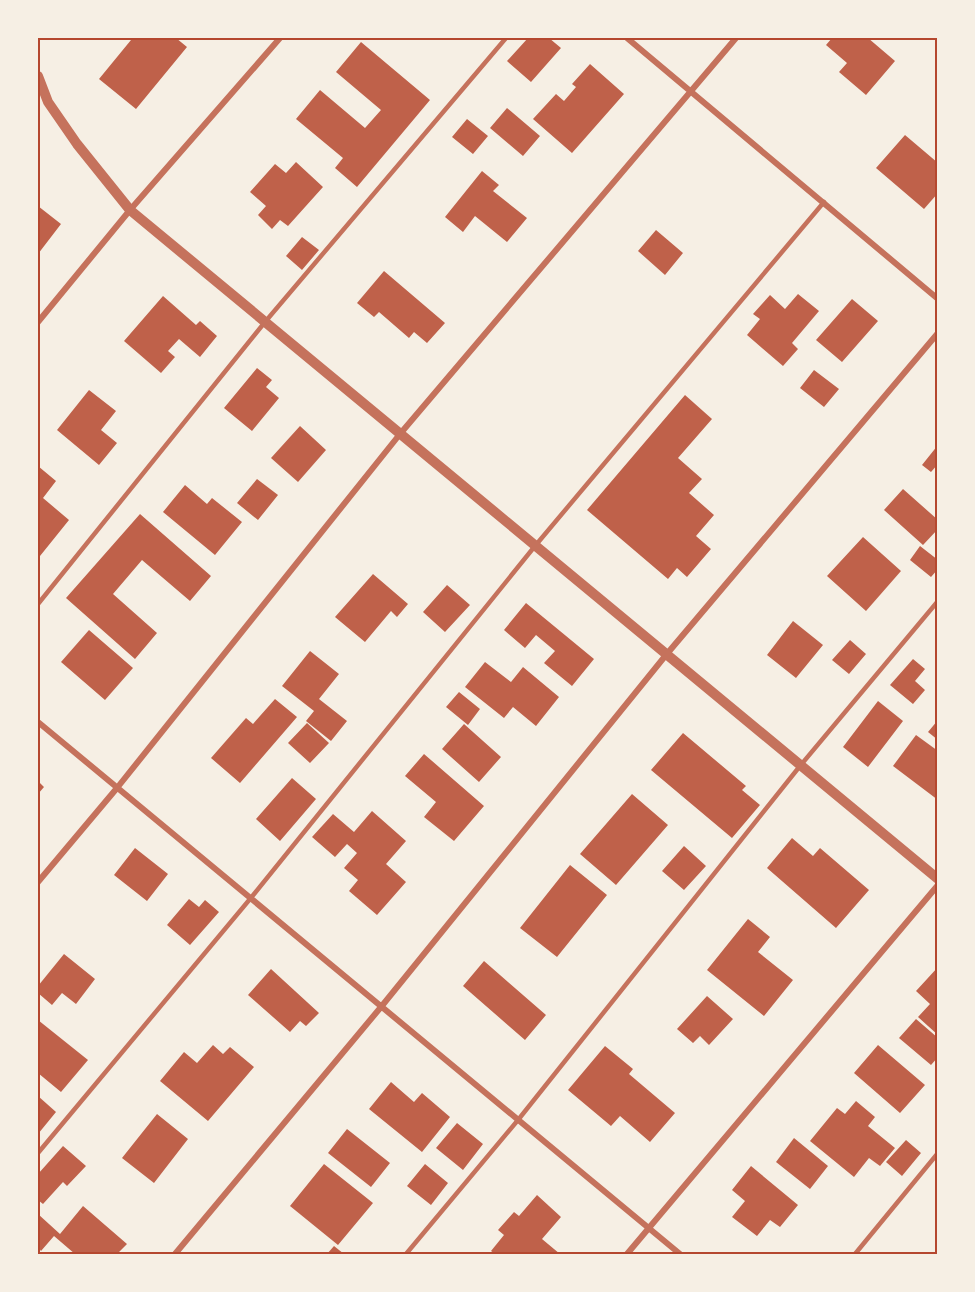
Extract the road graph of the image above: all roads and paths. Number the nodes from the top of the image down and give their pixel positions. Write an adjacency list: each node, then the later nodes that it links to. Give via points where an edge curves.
1 (280, 38): 8 (street)
2 (506, 38): 11 (lane)
3 (627, 38): 6 (street)
4 (736, 38): 6 (street)
5 (38, 76): 8 (street, via 48,102 76,144)
6 (691, 91): 7 (street); 13 (street)
7 (824, 202): 9 (street); 14 (lane)
8 (130, 210): 10 (street); 11 (street)
9 (938, 298)
10 (38, 322)
11 (265, 322): 13 (street); 16 (lane)
12 (938, 333): 17 (street)
13 (400, 434): 14 (street); 20 (street)
14 (536, 546): 17 (street); 24 (lane)
15 (938, 601): 19 (lane)
16 (38, 603)
17 (666, 655): 19 (street); 25 (street)
18 (38, 722): 20 (street)
19 (800, 766): 21 (street); 26 (lane)
20 (117, 788): 22 (street); 24 (street)
21 (938, 879)
22 (38, 882)
23 (938, 885): 29 (street)
24 (250, 898): 25 (street); 27 (lane)
25 (381, 1007): 26 (street); 30 (street)
26 (518, 1120): 29 (street); 31 (lane)
27 (38, 1153)
28 (938, 1153): 34 (lane)
29 (649, 1229): 32 (street); 33 (street)
30 (176, 1254)
31 (406, 1254)
32 (627, 1254)
33 (680, 1254)
34 (855, 1254)

